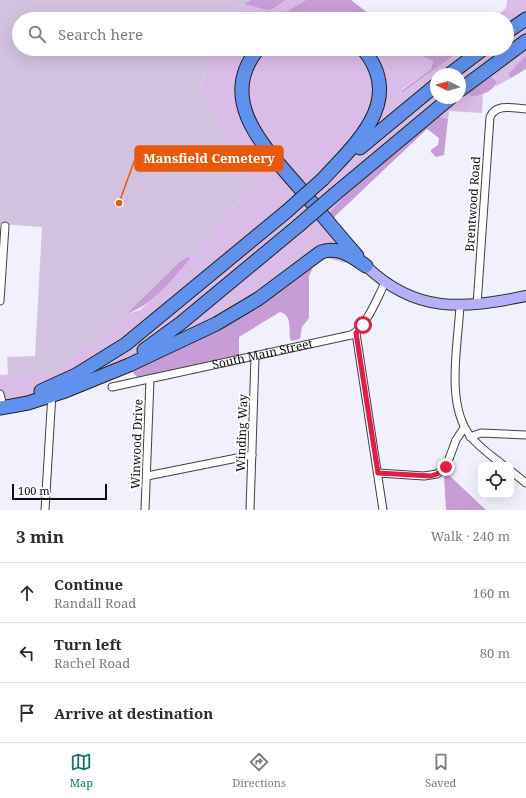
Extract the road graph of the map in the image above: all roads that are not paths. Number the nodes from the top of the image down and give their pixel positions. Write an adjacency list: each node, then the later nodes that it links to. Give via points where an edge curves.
1 (526, 19): 2 (highway)
2 (514, 27)
3 (526, 41): 4 (highway)
4 (514, 50)
5 (253, 56): 16 (highway, via 248,64 242,87 244,109 253,130)
6 (367, 56): 14 (highway, via 375,70 379,92 378,106 362,137)
7 (473, 56): 9 (highway)
8 (506, 56): 10 (highway)
9 (458, 68)
10 (466, 86)
11 (430, 90): 14 (highway)
12 (443, 104): 24 (highway, bridge, via 170,332)
13 (526, 108): 20 (street, Brentwood Road, via 499,108 492,112 489,123)
14 (323, 179): 27 (highway, bridge, via 162,316 112,354)
15 (5, 226): 19 (street)
16 (366, 266): 17 (street); 24 (highway, via 340,250 320,252 233,315)
17 (385, 283): 21 (street, via 422,300); 22 (street, via 363,325)
18 (526, 296): 20 (street)
19 (0, 301)
20 (477, 305): 21 (street)
21 (460, 306): 30 (street, via 455,396 459,418)
22 (356, 333): 23 (street, South Main Street); 35 (street)
23 (255, 357): 25 (street, South Main Street); 33 (street, Winding Way)
24 (105, 374): 27 (highway)
25 (150, 379): 26 (street, South Main Street); 37 (street, Winwood Drive)
26 (112, 387)
27 (52, 391): 29 (highway, via 28,403); 39 (street)
28 (0, 394): 29 (street)
29 (1, 408)
30 (464, 428): 32 (street); 35 (street, via 456,440 446,467 437,474 424,476)
31 (526, 435): 32 (street, via 481,433)
32 (470, 437): 34 (street)
33 (252, 454): 37 (street); 41 (street, Winding Way)
34 (499, 462)
35 (378, 473): 42 (street)
36 (514, 473): 38 (street)
37 (147, 476): 40 (street, Winwood Drive)
38 (526, 483)
39 (45, 510)
40 (145, 510)
41 (250, 510)
42 (383, 510)

